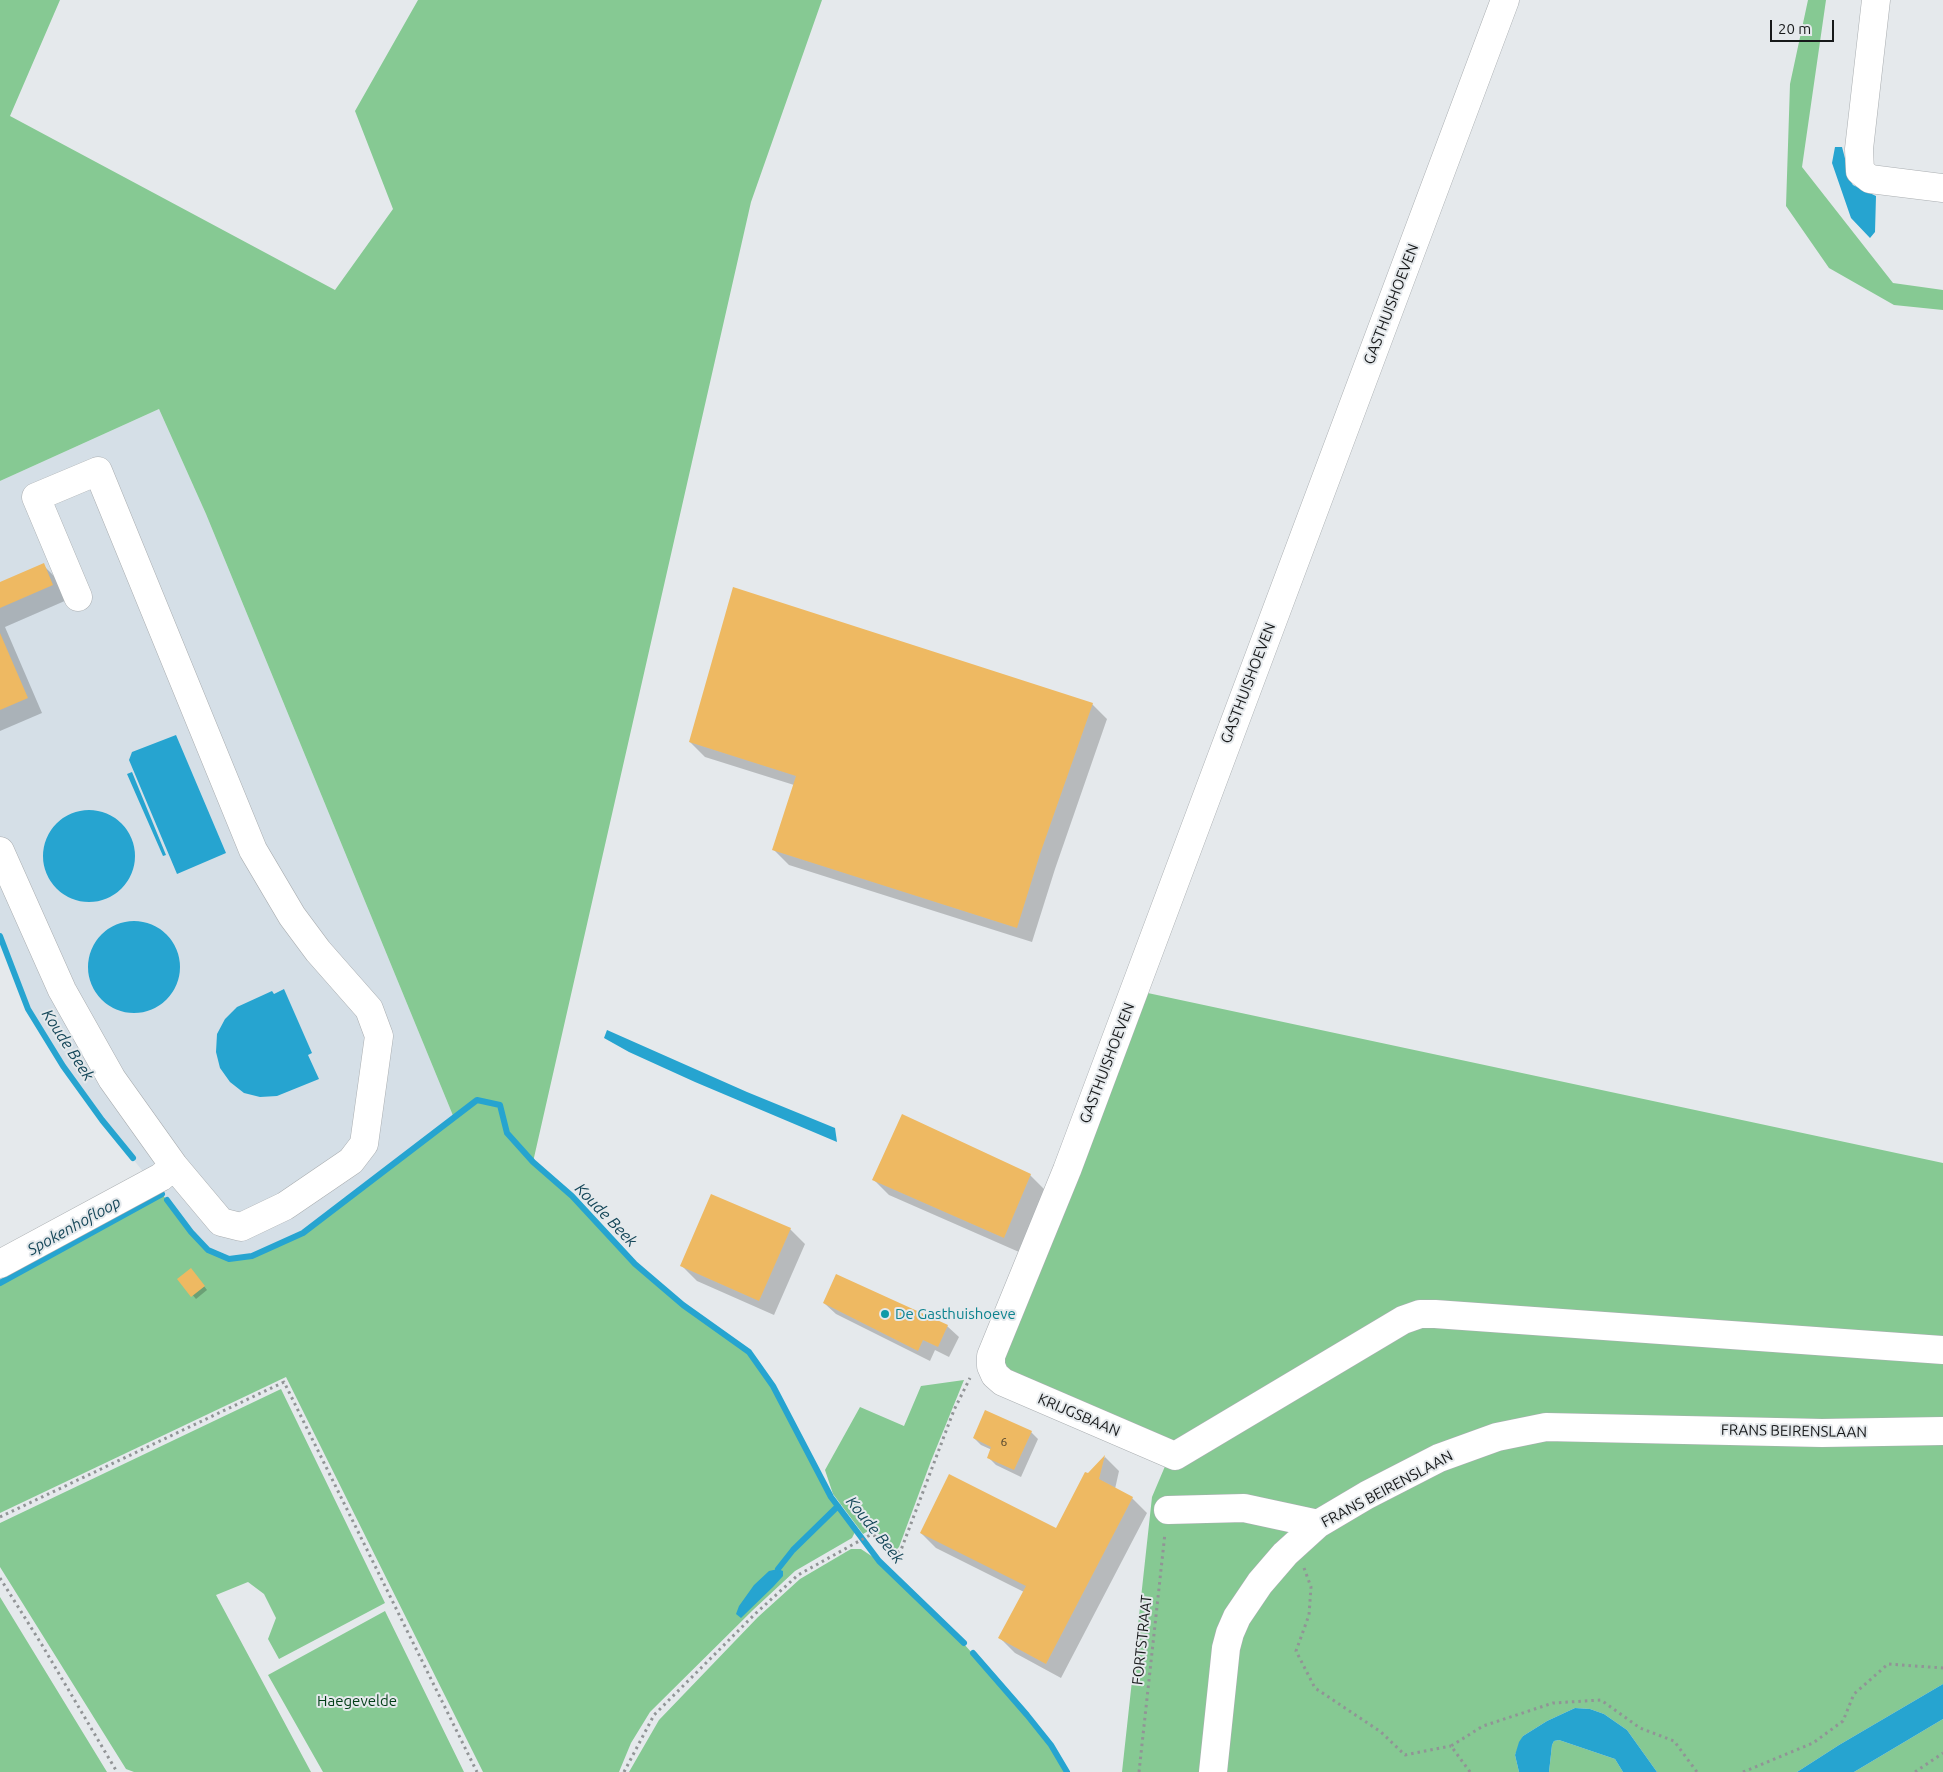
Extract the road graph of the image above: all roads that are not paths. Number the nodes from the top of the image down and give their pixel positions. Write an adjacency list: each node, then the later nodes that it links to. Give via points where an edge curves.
1 (1505, 0): 9 (street, GASTHUISHOEVEN, via 1070,1161 991,1356)
2 (1876, 0): 3 (street, via 1858,149 1860,172 1870,179)
3 (1943, 188)
4 (78, 597): 6 (street, via 36,497 98,471 253,850 292,916 369,1010 379,1036 364,1144 351,1161 285,1206 241,1227 221,1222)
5 (0, 851): 6 (street, via 67,998 112,1079)
6 (174, 1166): 7 (street)
7 (0, 1264)
8 (1943, 1350): 9 (street, KRIJGSBAAN, via 1420,1314 1403,1320 1175,1456 1003,1382 995,1375)
9 (992, 1366)
10 (1943, 1431): 12 (street, FRANS BEIRENSLAAN, via 1546,1427 1497,1437 1438,1458)
11 (1168, 1510): 12 (street, via 1244,1508)
12 (1318, 1524): 13 (street, FRANS BEIRENSLAAN, via 1260,1583 1230,1633)
13 (1213, 1772)

